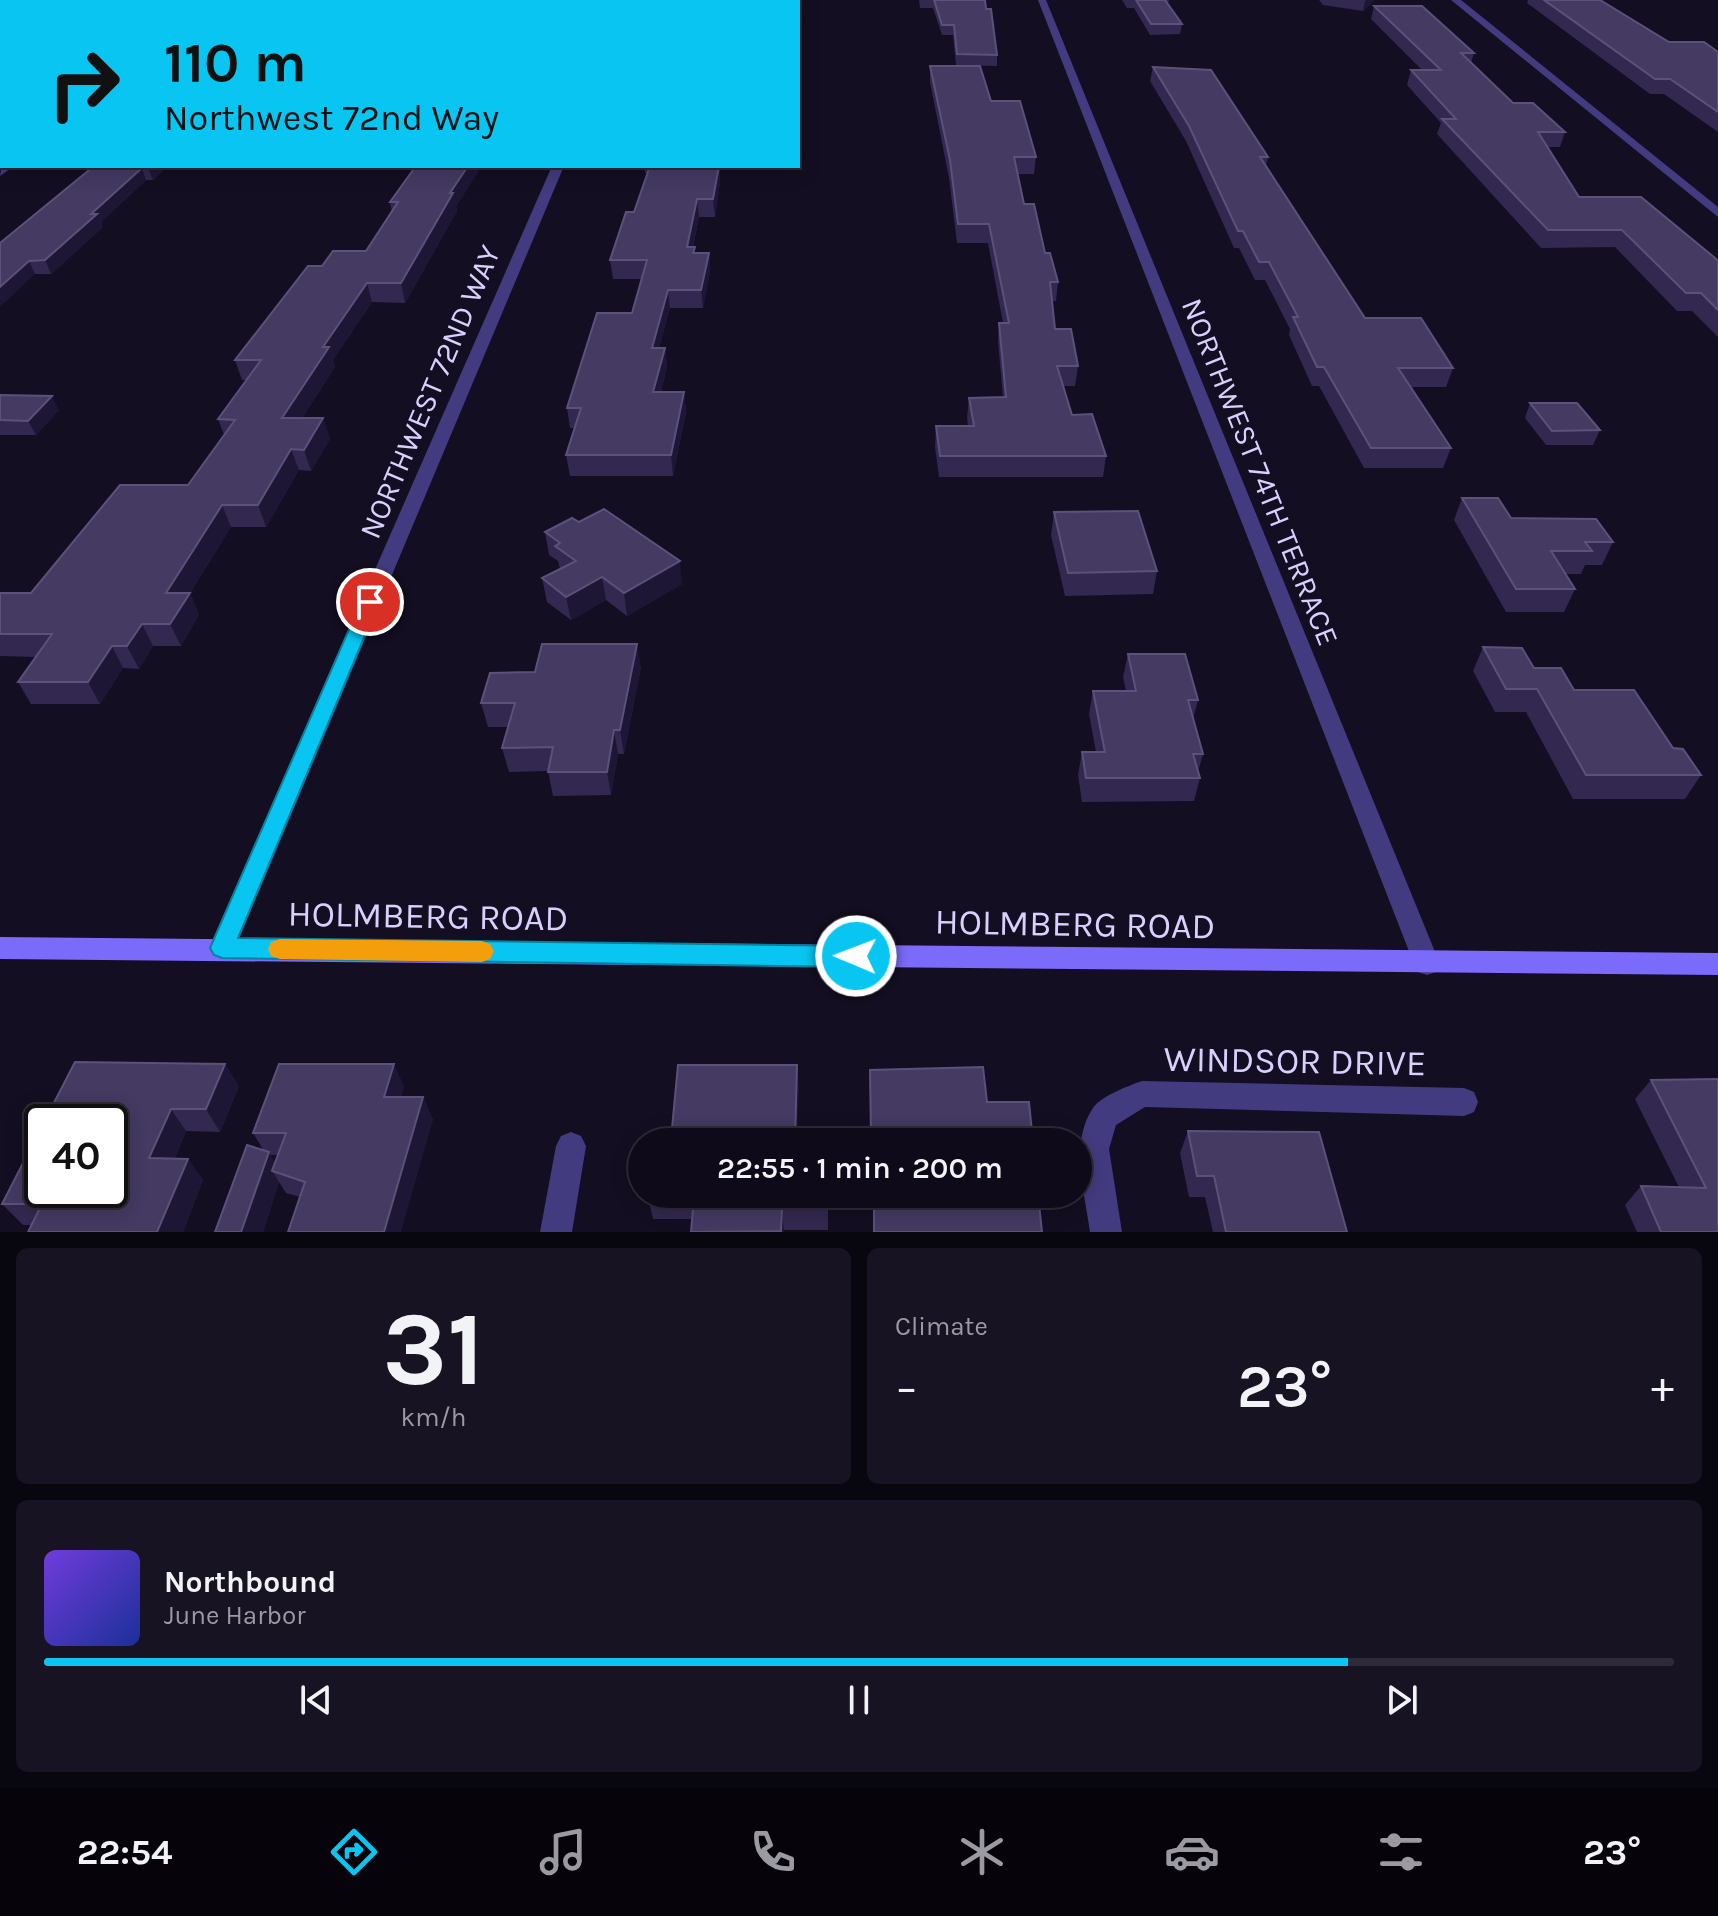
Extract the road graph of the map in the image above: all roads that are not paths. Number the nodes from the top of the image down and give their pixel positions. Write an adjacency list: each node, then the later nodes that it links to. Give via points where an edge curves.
1 (1042, 0): 7 (street, NORTHWEST 74TH TERRACE)
2 (1455, 0): 4 (street)
3 (557, 168): 6 (street, NORTHWEST 72ND WAY)
4 (1718, 213)
5 (0, 948): 6 (street, HOLMBERG ROAD)
6 (222, 948): 7 (street, HOLMBERG ROAD)
7 (1427, 964): 8 (street, HOLMBERG ROAD)
8 (1718, 964)
9 (1464, 1102): 12 (street, WINDSOR DRIVE, via 1142,1094 1104,1116 1094,1149)
10 (571, 1146): 11 (street)
11 (556, 1232)
12 (1106, 1232)

